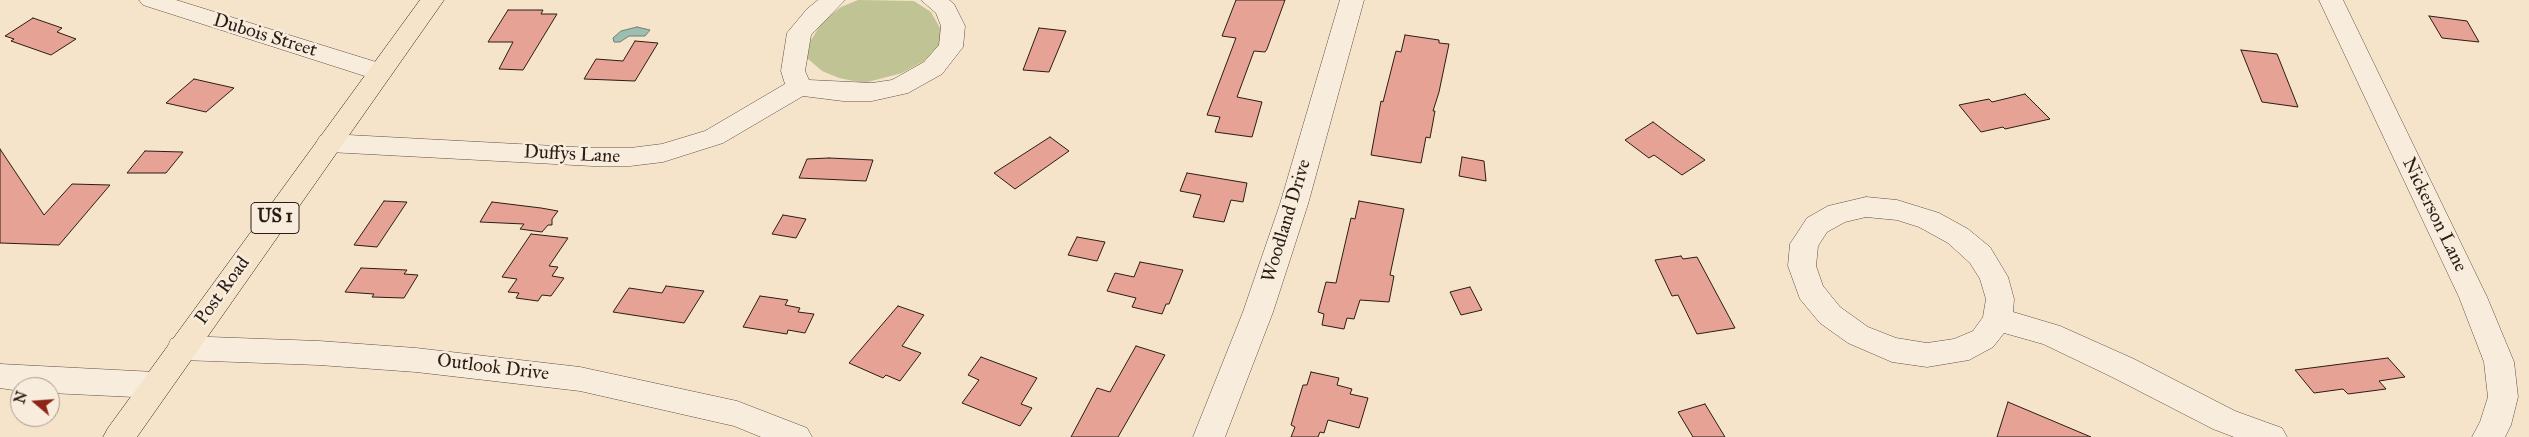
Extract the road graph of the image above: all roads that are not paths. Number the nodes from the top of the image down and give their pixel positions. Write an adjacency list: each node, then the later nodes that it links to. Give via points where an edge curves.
1 (150, 0): 7 (street, Dubois Street)
2 (432, 0): 7 (main road, Post Road / US 1)
3 (833, 0): 8 (street, via 798,33 793,70)
4 (933, 0): 8 (street, via 946,9 953,26 951,47 933,68 899,87 872,92)
5 (1352, 0): 16 (street, Woodland Drive, via 1294,204 1258,312)
6 (2331, 0): 18 (street, Nickerson Lane, via 2473,297 2499,362 2503,397)
7 (380, 72): 9 (main road, Post Road / US 1)
8 (799, 87): 9 (street, Duffys Lane, via 714,137 663,153 630,157)
9 (329, 143): 11 (main road, Post Road / US 1)
10 (1997, 320): 10 (street, via 1983,340 1958,351 1927,355 1892,350 1858,336 1830,315 1810,291 1802,266 1804,244 1817,225 1838,213 1866,208 1897,210 1929,220 1958,236 1980,255 1994,277 2000,299); 17 (street, via 2050,334 2224,420)
11 (182, 348): 13 (main road, Post Road / US 1); 15 (street, Outlook Drive, via 416,360 580,379 737,414)
12 (0, 376): 13 (street)
13 (155, 385): 14 (main road, Post Road / US 1)
14 (119, 437)
15 (796, 437)
16 (1210, 437)
17 (2271, 437)
18 (2488, 437)

